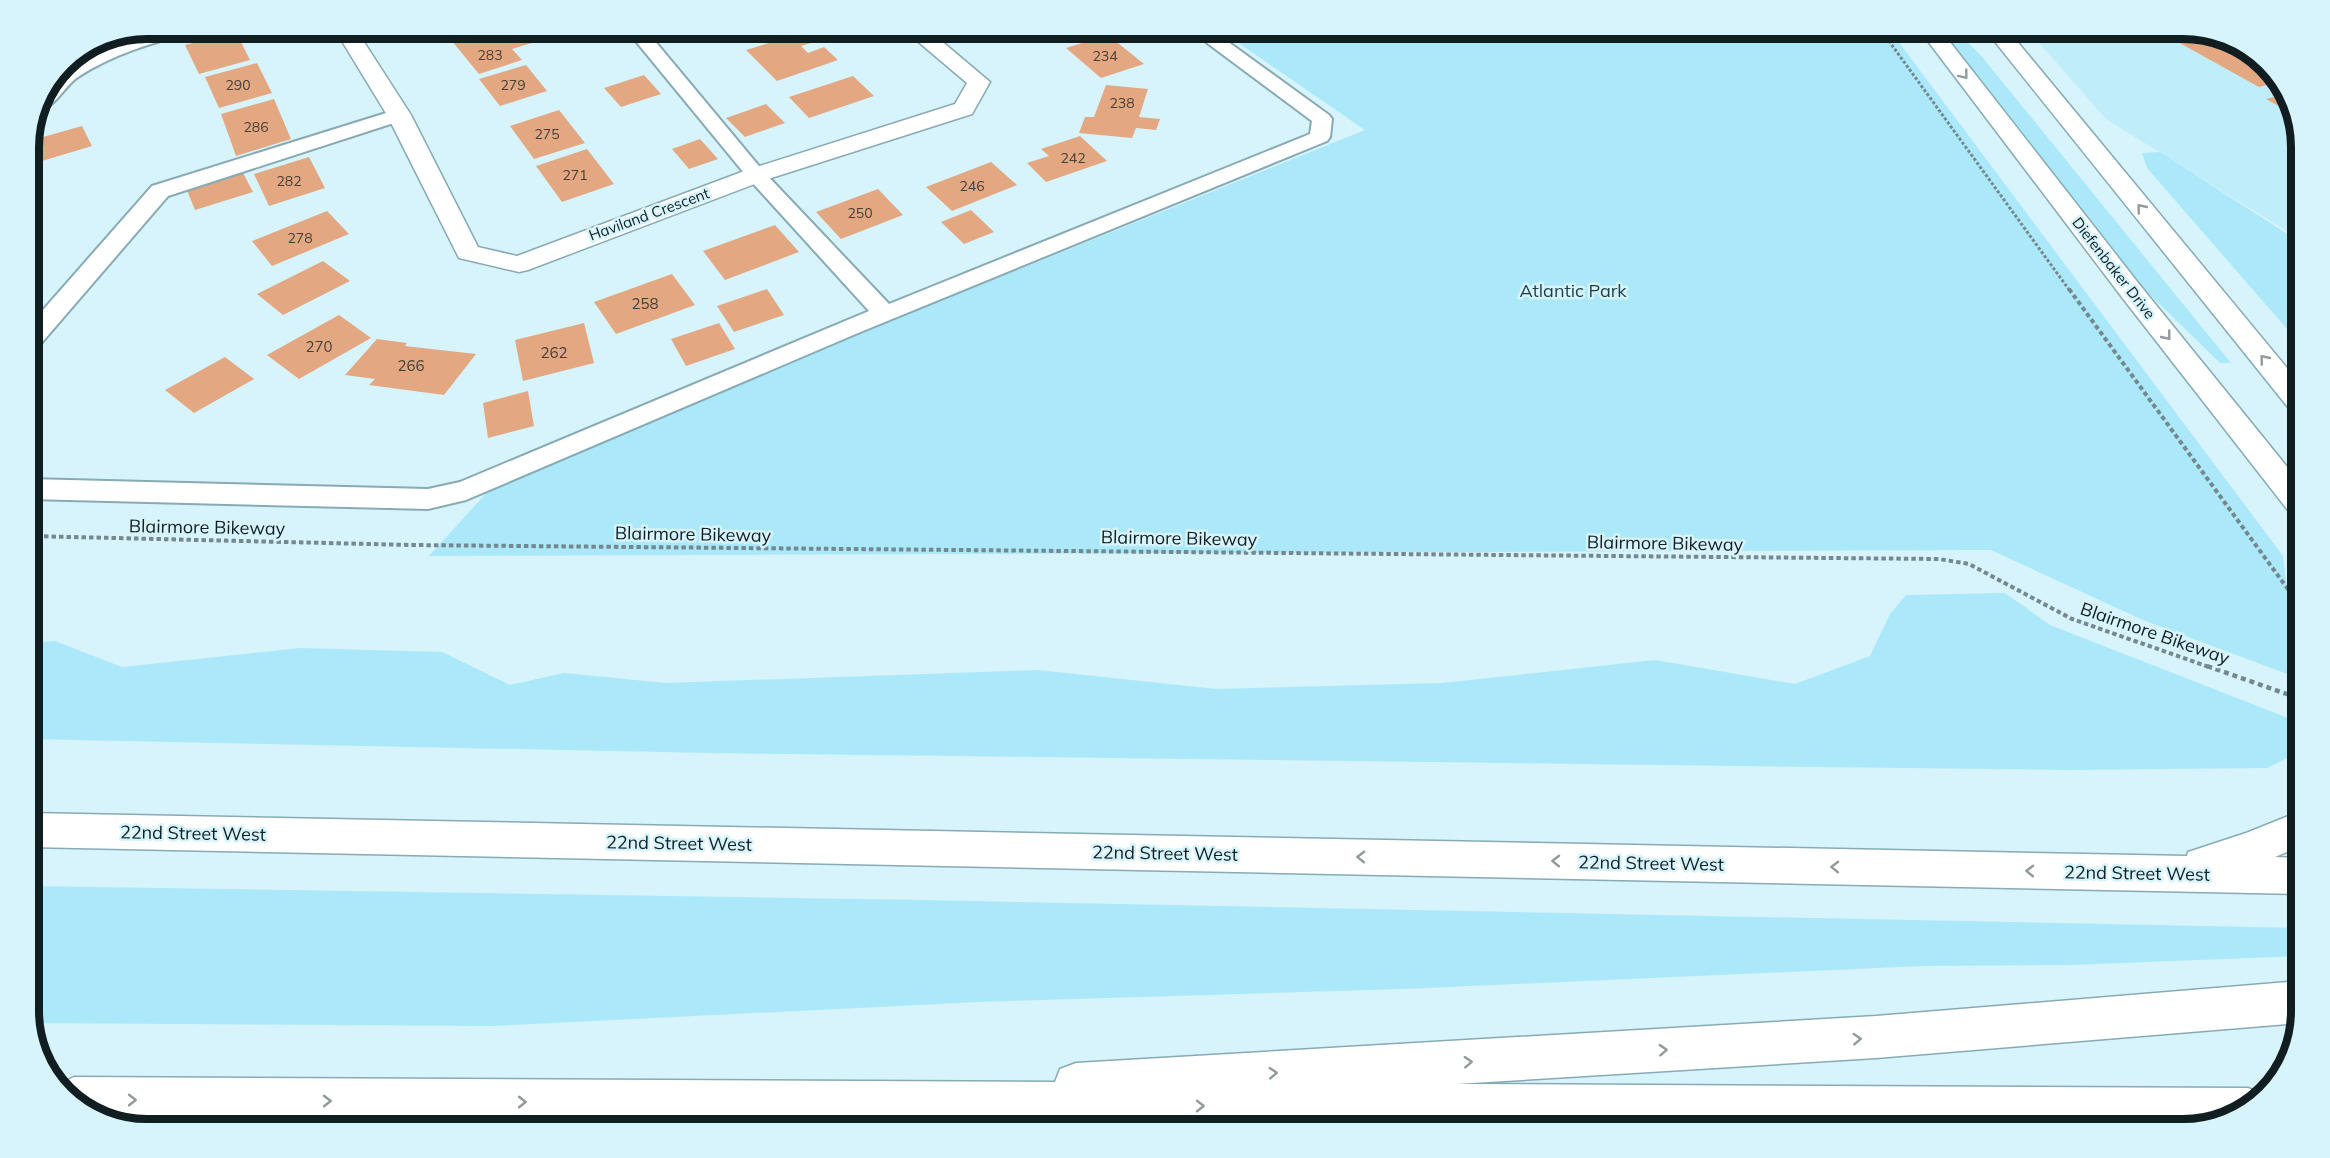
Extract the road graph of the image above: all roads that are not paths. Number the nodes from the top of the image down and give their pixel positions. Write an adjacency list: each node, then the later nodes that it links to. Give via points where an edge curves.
1 (147, 39): 8 (lane, via 70,74)
2 (351, 39): 9 (main road, Haviland Crescent)
3 (643, 39): 10 (lane)
4 (926, 39): 10 (main road, Haviland Crescent, via 979,82 964,110)
5 (1211, 39): 11 (lane, via 1322,119 1320,137)
6 (1936, 39): 15 (main road, Diefenbaker Drive, one-way to 15)
7 (2003, 39): 13 (main road, one-way to 7)
8 (58, 86)
9 (399, 115): 10 (main road, Haviland Crescent, via 468,252 519,264); 12 (lane, via 160,191)
10 (756, 175): 11 (lane)
11 (885, 314): 14 (lane, via 466,490 428,499)
12 (39, 330)
13 (2291, 392)
14 (39, 489)
15 (2291, 492)
16 (39, 830): 18 (main road, 22nd Street West, one-way to 16)
17 (2291, 832): 18 (main road)
18 (2173, 874): 19 (main road, 22nd Street West)
19 (2291, 876)
20 (2291, 1003): 22 (main road, one-way to 20, via 1876,1037)
21 (85, 1099): 22 (main road, one-way to 22)
22 (754, 1104): 23 (main road, one-way to 23)
23 (2226, 1110)

